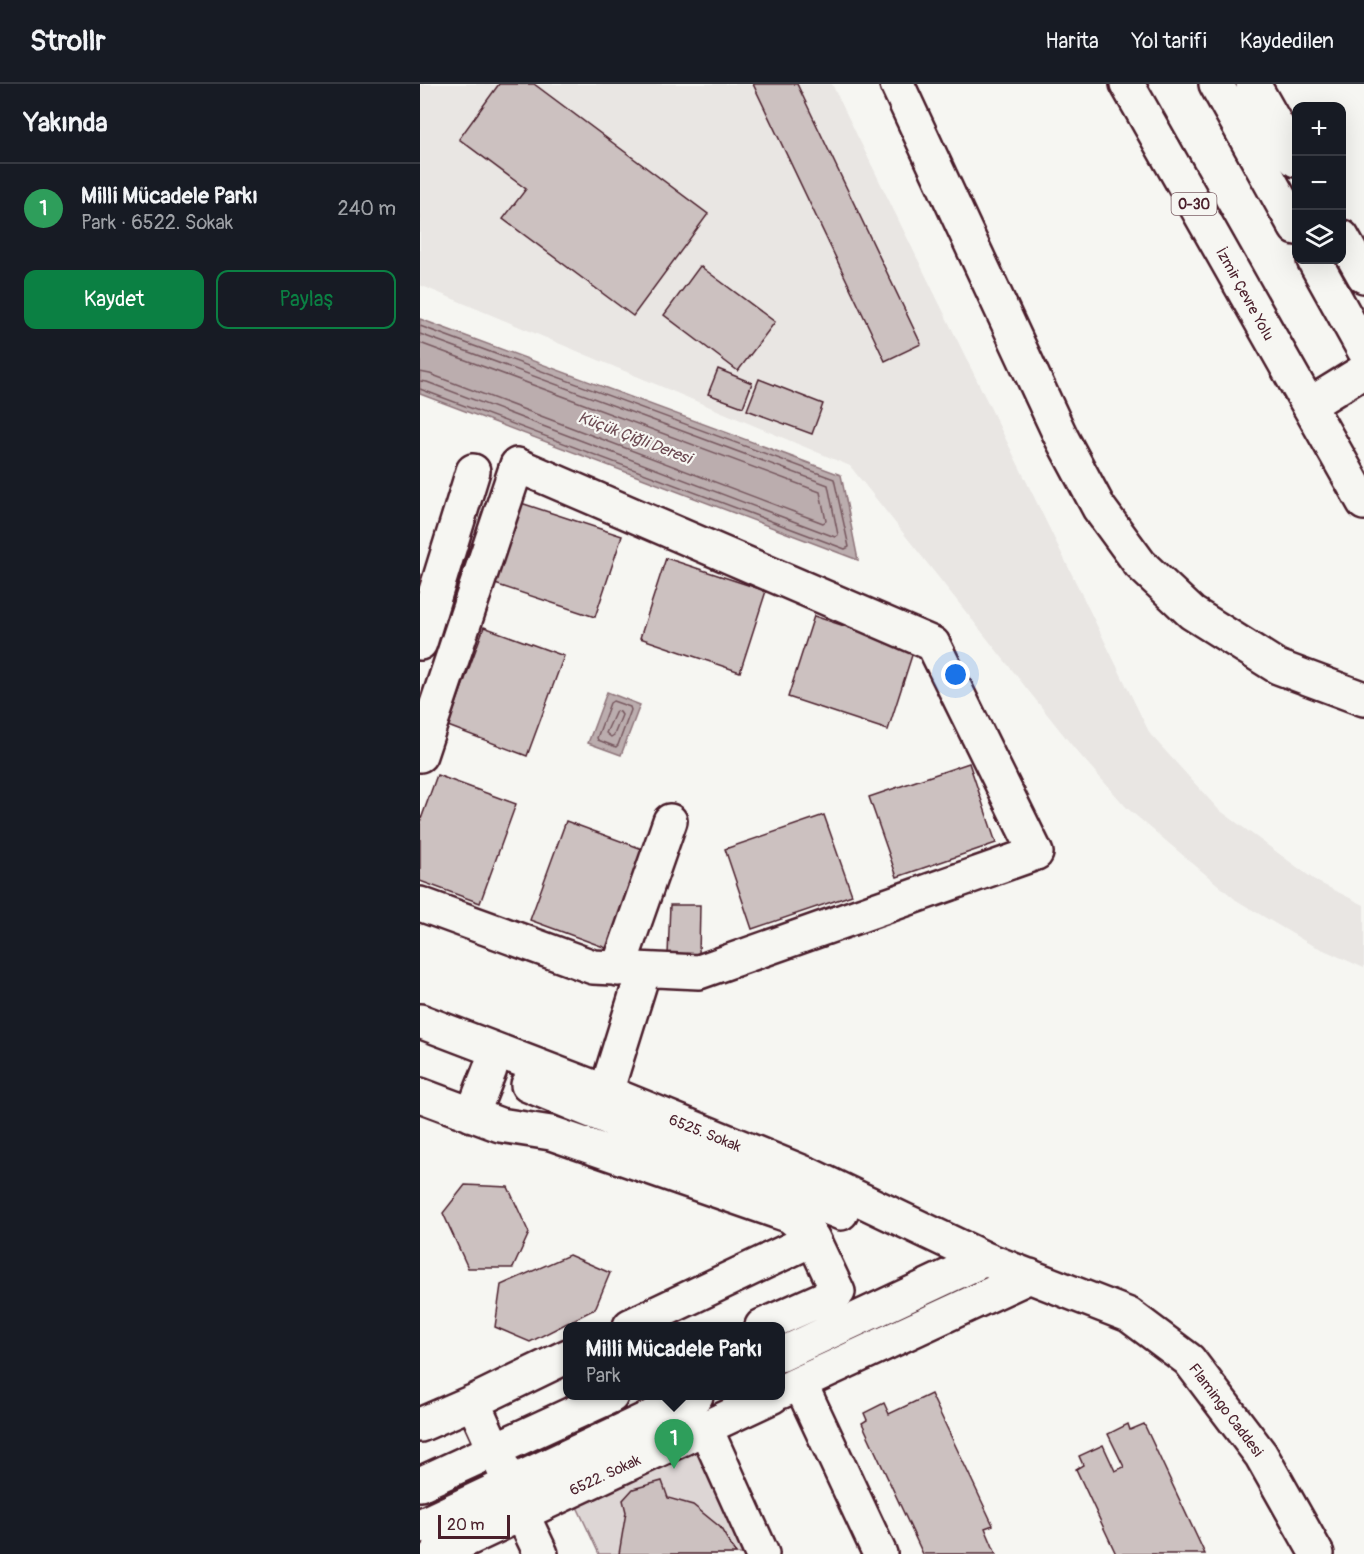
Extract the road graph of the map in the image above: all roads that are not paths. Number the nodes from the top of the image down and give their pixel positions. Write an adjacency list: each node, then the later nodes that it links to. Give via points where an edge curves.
1 (897, 84): 18 (main road, via 1061,437 1099,508 1140,564 1192,613 1278,667)
2 (1110, 84): 11 (main road)
3 (1127, 84): 11 (main road, İzmir Çevre Yolu / O-30)
4 (1216, 84): 7 (main road)
5 (1253, 84): 6 (main road)
6 (1294, 156)
7 (1292, 221)
8 (1346, 245): 10 (main road)
9 (1316, 264): 12 (main road)
10 (1364, 276)
11 (1261, 323): 14 (main road, İzmir Çevre Yolu / O-30)
12 (1364, 350)
13 (1364, 371): 14 (main road)
14 (1309, 405): 16 (main road, İzmir Çevre Yolu / O-30)
15 (473, 471): 17 (main road)
16 (1364, 503)
17 (420, 643)
18 (1364, 699)
19 (420, 755): 22 (main road, via 517,465 933,644 1036,853 699,972)
20 (670, 821): 22 (main road)
21 (420, 904): 22 (main road, via 592,967)
22 (631, 969): 26 (main road)
23 (420, 1021): 26 (main road, 6525. Sokak)
24 (420, 1044): 25 (main road, 6525. Sokak)
25 (490, 1069): 28 (main road); 30 (main road, 6525. Sokak, via 904,1238 957,1258)
26 (606, 1092): 30 (main road, 6525. Sokak, via 807,1174)
27 (420, 1095): 28 (main road)
28 (472, 1115): 29 (main road, via 500,1125 551,1133 790,1216)
29 (813, 1239): 32 (main road); 33 (main road, via 838,1292)
30 (985, 1259): 31 (main road, 6525. Sokak); 34 (main road)
31 (1030, 1276): 36 (main road, 6522. Sokak); 52 (main road, Flamingo Caddesi, via 1129,1315 1189,1360 1262,1455)
32 (638, 1322)
33 (771, 1322)
34 (785, 1353)
35 (563, 1358): 40 (main road)
36 (785, 1390): 51 (main road)
37 (600, 1400): 43 (main road)
38 (685, 1400): 44 (main road)
39 (763, 1400): 42 (main road, 6522. Sokak)
40 (473, 1402): 41 (main road); 43 (main road)
41 (420, 1425)
42 (705, 1427): 46 (main road, 6522. Sokak); 50 (main road)
43 (494, 1449): 44 (main road); 45 (main road)
44 (510, 1483): 47 (main road)
45 (420, 1484)
46 (522, 1514): 48 (main road, 6522. Sokak); 49 (main road)
47 (420, 1526)
48 (436, 1554)
49 (541, 1554)
50 (762, 1554)
51 (880, 1554)
52 (1317, 1554)

